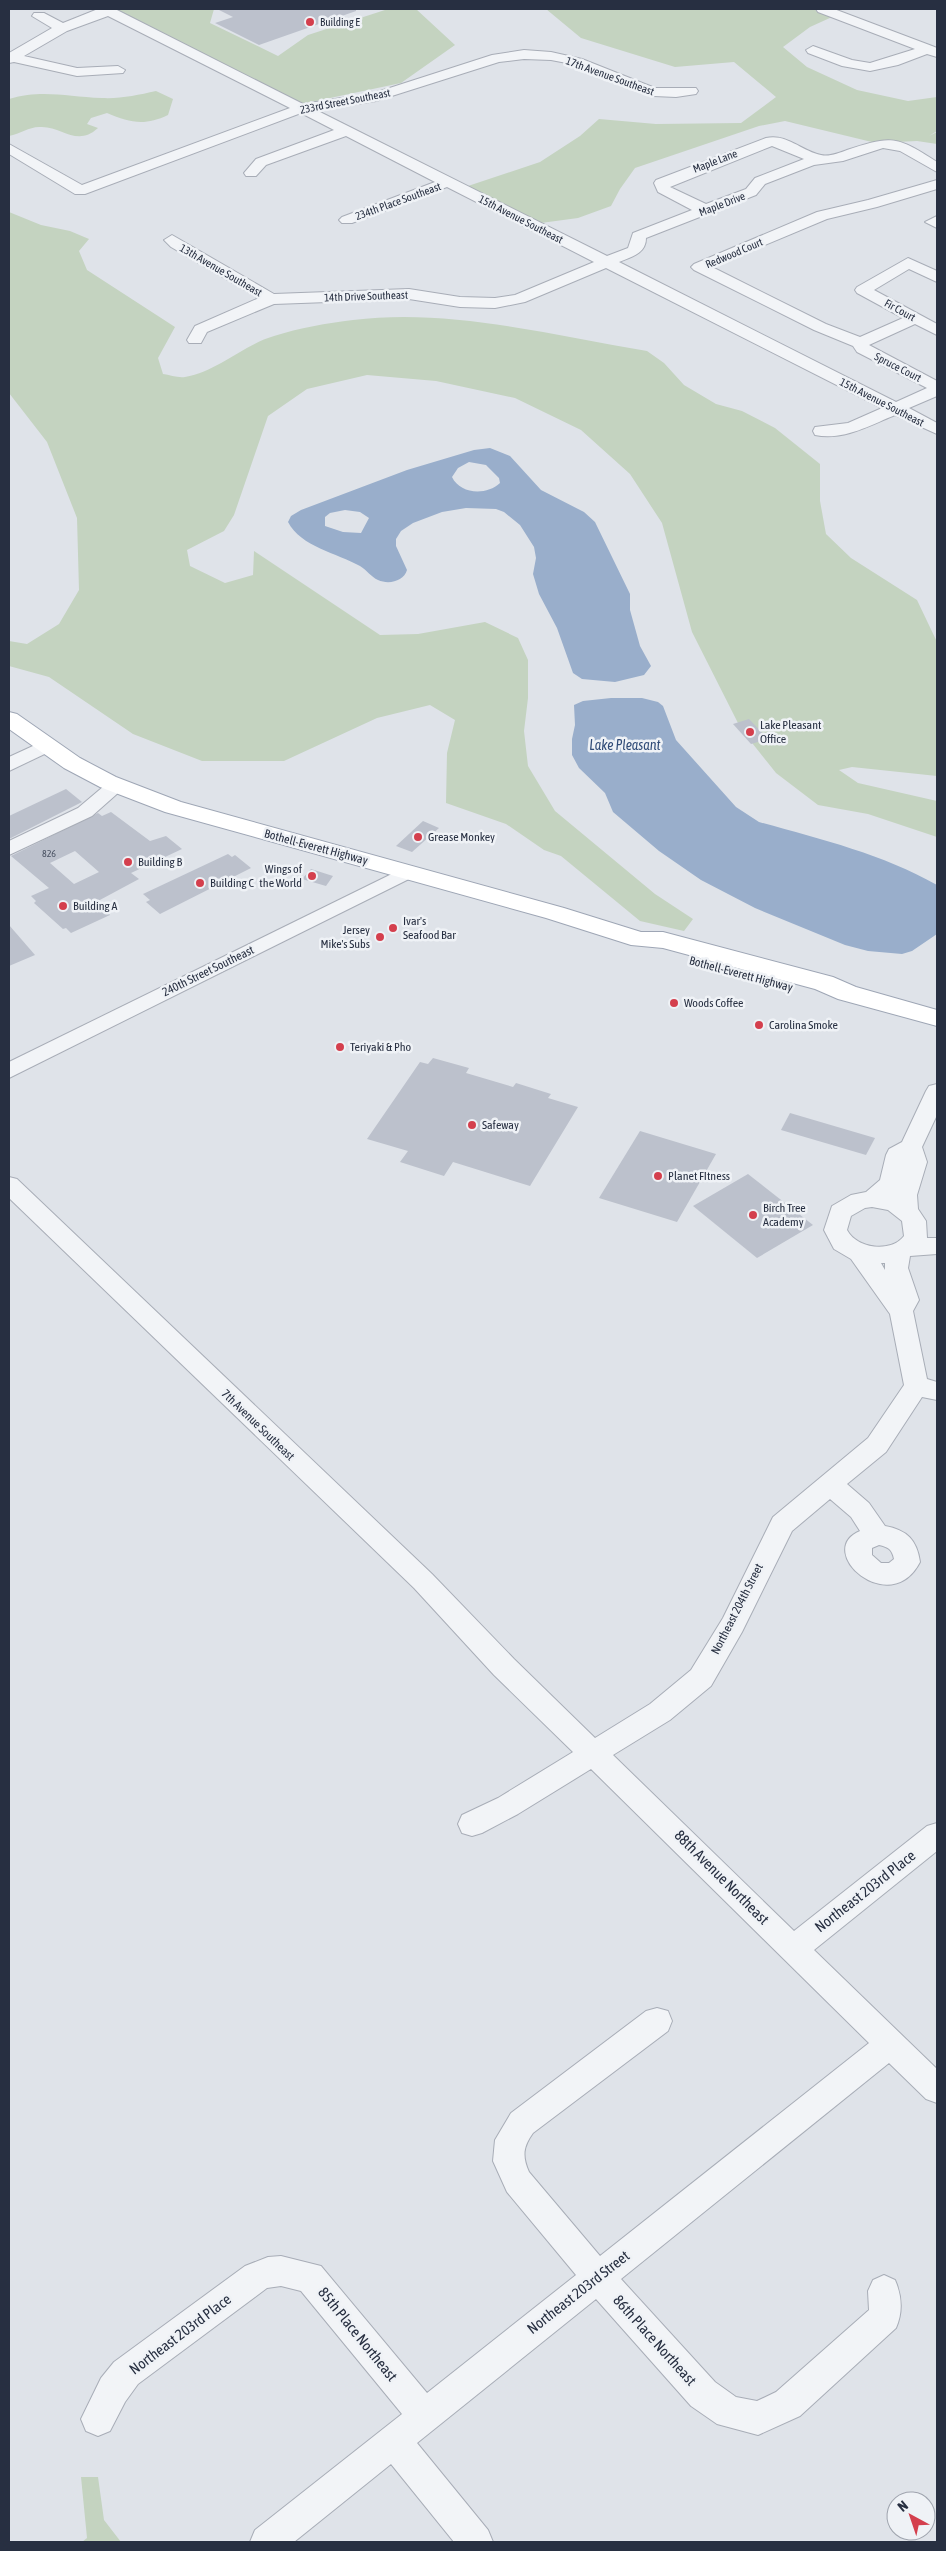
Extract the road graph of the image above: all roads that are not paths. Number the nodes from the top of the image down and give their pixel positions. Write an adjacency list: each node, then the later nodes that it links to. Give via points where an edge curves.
1 (823, 9): 6 (street)
2 (107, 10): 4 (street); 11 (street, 15th Avenue Southeast)
3 (39, 16): 4 (street)
4 (62, 28): 8 (street)
5 (813, 50): 6 (street, via 867,69)
6 (932, 51)
7 (528, 54): 10 (street, 17th Avenue Southeast, via 567,59 603,70 650,92 667,95); 11 (street, 233rd Street Southeast, via 497,58 376,97)
8 (10, 58): 9 (street, via 78,72)
9 (118, 70)
10 (691, 91)
11 (302, 108): 12 (street, 15th Avenue Southeast); 13 (street, 233rd Street Southeast, via 78,189)
12 (346, 131): 16 (street, via 261,162); 17 (street, 15th Avenue Southeast)
13 (9, 148)
14 (819, 160): 15 (street, Maple Drive, via 838,158 872,144 891,143 904,147); 19 (street, Maple Drive, via 760,181 751,192); 19 (street, Maple Lane, via 771,141 661,183 663,189)
15 (937, 168)
16 (251, 173)
17 (448, 182): 20 (street, 234th Place Southeast); 24 (street, 15th Avenue Southeast)
18 (937, 184): 30 (street, Redwood Court, via 822,215 699,267 820,327)
19 (705, 210): 24 (street, Maple Drive, via 638,236 638,245 633,251)
20 (347, 220)
21 (937, 220): 22 (street, via 933,222)
22 (937, 224)
23 (172, 240): 26 (street, 13th Avenue Southeast)
24 (607, 262): 26 (street, 14th Drive Southeast, via 518,298 495,303 460,302 409,294); 32 (street, 15th Avenue Southeast)
25 (937, 276): 27 (street, Fir Court, via 908,263 863,290)
26 (271, 299): 29 (street, via 201,329)
27 (914, 319): 28 (street, Fir Court); 30 (street, Spruce Court)
28 (937, 330)
29 (195, 340)
30 (860, 343): 31 (street, Spruce Court, via 863,349)
31 (937, 389): 32 (street)
32 (894, 408): 33 (street, 15th Avenue Southeast); 34 (street, via 851,428)
33 (937, 429)
34 (821, 431)
35 (9, 719): 36 (main road, Bothell-Everett Highway)
36 (46, 746): 37 (street); 38 (main road, Bothell-Everett Highway)
37 (9, 765)
38 (118, 786): 39 (street, via 85,812); 40 (main road, Bothell-Everett Highway, via 173,807)
39 (9, 848)
40 (408, 872): 41 (main road, Bothell-Everett Highway, via 640,940 663,940 824,983 847,993); 42 (street, 240th Street Southeast)
41 (937, 1018)
42 (9, 1071)
43 (937, 1092): 44 (street)
44 (911, 1147): 46 (street, via 897,1155 892,1181 885,1191); 47 (street, via 916,1162 905,1195)
45 (9, 1186): 56 (street, 7th Avenue Southeast, via 423,1581)
46 (872, 1199): 47 (street, via 891,1203); 51 (street, via 848,1205 836,1220 840,1239)
47 (911, 1216): 48 (street); 50 (street, via 917,1229 915,1238)
48 (937, 1233)
49 (937, 1246): 50 (street)
50 (904, 1250): 51 (street, via 887,1256); 52 (street, via 896,1268 906,1300)
51 (860, 1253): 52 (street)
52 (901, 1311): 53 (street)
53 (927, 1388): 54 (street, Northeast 204th Street, via 877,1445)
54 (830, 1484): 55 (street, via 860,1510); 57 (street, Northeast 204th Street, via 782,1524 733,1624 701,1678 660,1712)
55 (877, 1535)
56 (504, 1667): 57 (street, 88th Avenue Northeast)
57 (594, 1753): 58 (street, Northeast 204th Street, via 508,1806); 60 (street, 88th Avenue Northeast)
58 (472, 1824)
59 (937, 1835): 60 (street, Northeast 203rd Place)
60 (794, 1948): 62 (street, 88th Avenue Northeast)
61 (656, 2021): 65 (street, 86th Place Northeast, via 522,2124 510,2140 508,2161 518,2182)
62 (890, 2044): 63 (street, 88th Avenue Northeast); 65 (street, Northeast 203rd Street)
63 (937, 2089)
64 (281, 2271): 67 (street, 85th Place Northeast, via 310,2277); 68 (street, Northeast 203rd Place, via 256,2277 126,2373)
65 (597, 2276): 66 (street, 86th Place Northeast, via 703,2394 729,2412 758,2418 788,2404 885,2318); 67 (street, Northeast 203rd Street)
66 (884, 2291)
67 (424, 2415): 69 (street, Northeast 203rd Street)
68 (98, 2419)
69 (393, 2440): 70 (street, Northeast 203rd Street); 71 (street)
70 (267, 2542)
71 (476, 2542)

